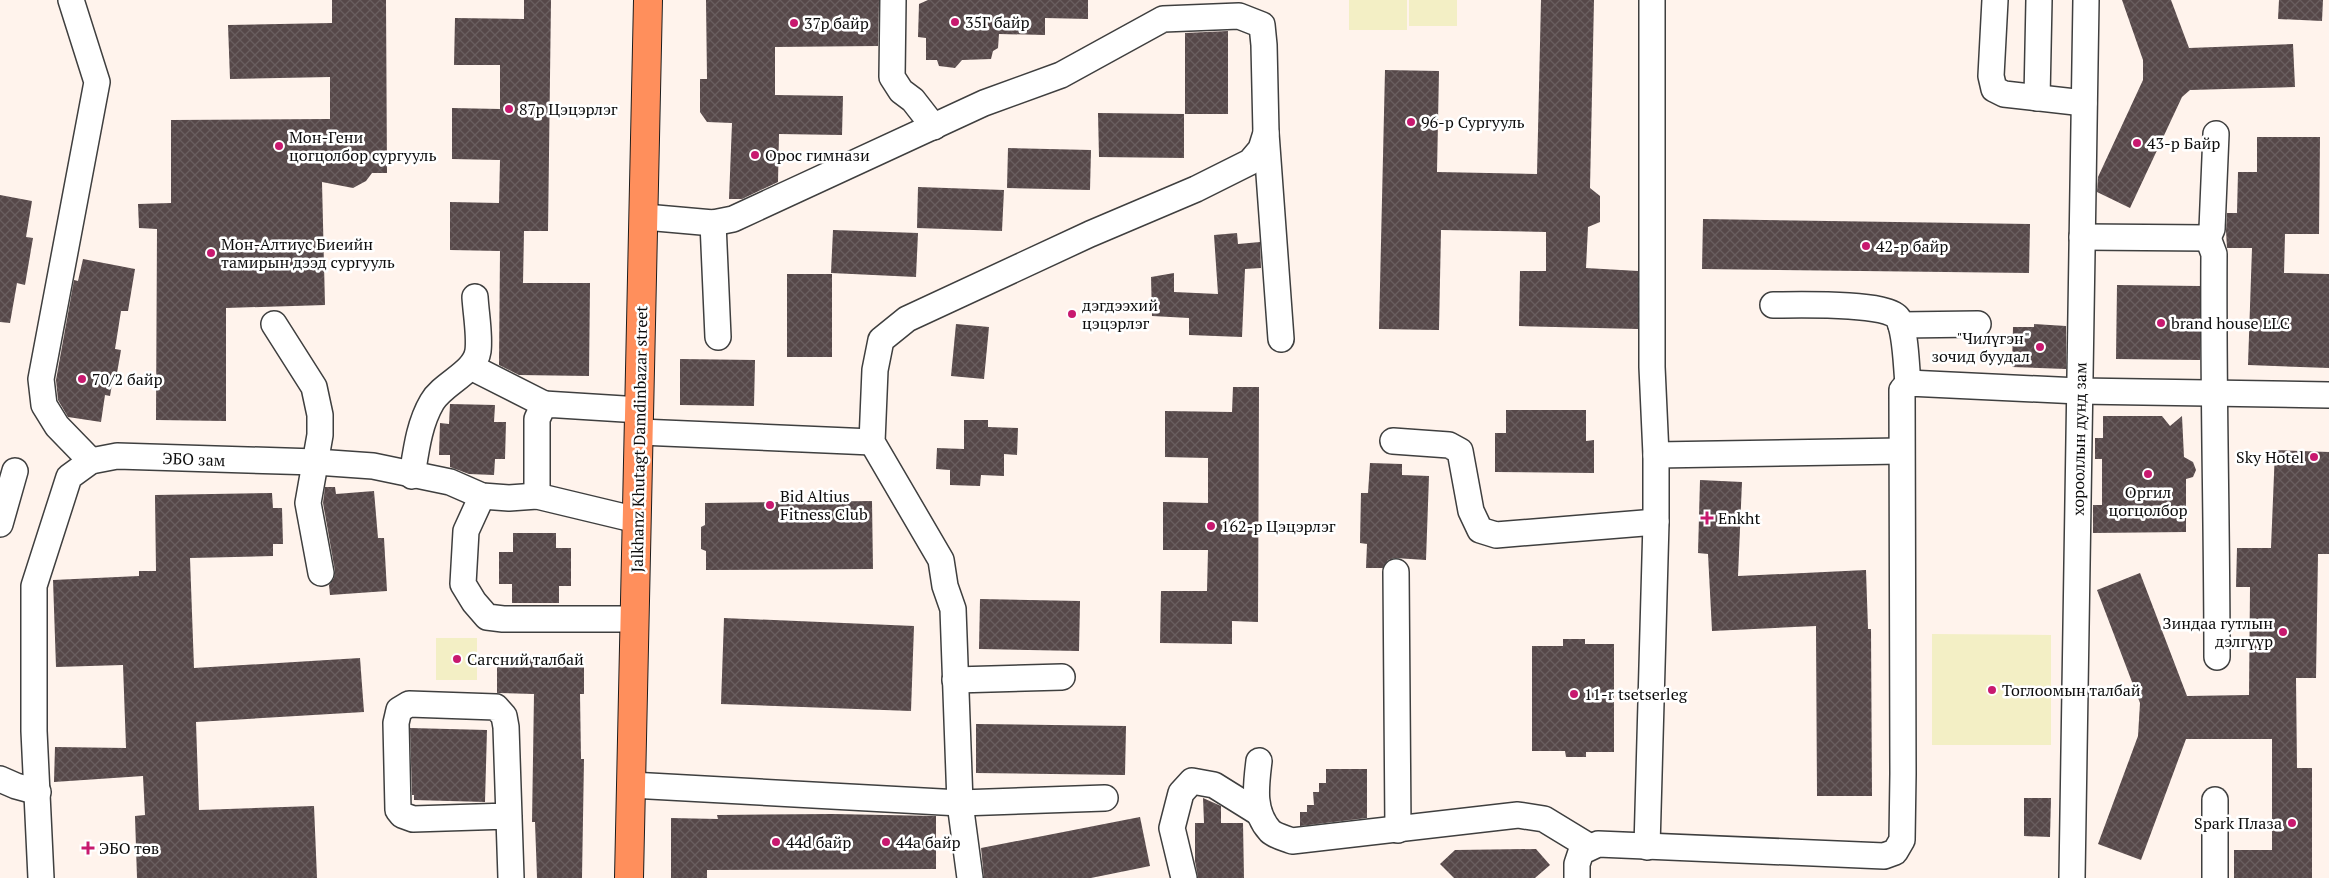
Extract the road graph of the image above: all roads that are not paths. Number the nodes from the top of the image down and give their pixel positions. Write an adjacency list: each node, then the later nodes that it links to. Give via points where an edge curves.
1 (71, 0): 36 (street, via 97,82 41,379 44,405)
2 (648, 0): 14 (main road, Jalkhanz Khutagt Damdinbazar street)
3 (893, 0): 11 (street, via 892,77)
4 (1652, 0): 35 (street, via 1652,367)
5 (1995, 0): 9 (street, via 1990,76 1994,89 2004,94)
6 (2039, 0): 9 (street)
7 (2086, 0): 10 (street, хорооллын дунд зам)
8 (1196, 8): 11 (street, via 1163,19 1061,75 984,103); 12 (street, via 1262,24)
9 (2037, 98): 10 (street)
10 (2084, 103): 16 (street, хорооллын дунд зам)
11 (934, 127): 15 (street, via 733,219)
12 (1266, 133): 24 (street); 33 (street, via 1261,148 1250,162 907,319 881,340 875,370)
13 (2216, 134): 17 (street, via 2212,229)
14 (645, 217): 15 (street); 31 (main road, Jalkhanz Khutagt Damdinbazar street)
15 (713, 223): 23 (street)
16 (2082, 237): 17 (street); 27 (street, хорооллын дунд зам)
17 (2208, 238): 28 (street, via 2214,254)
18 (475, 297): 25 (street, via 478,352)
19 (1773, 305): 22 (street, via 1885,310 1896,316)
20 (274, 324): 37 (street, via 314,387 320,415)
21 (1978, 324): 22 (street)
22 (1901, 325): 26 (street)
23 (718, 337)
24 (1281, 339)
25 (471, 367): 30 (street); 39 (street, via 432,401 417,442)
26 (1908, 382): 27 (street); 34 (street, via 1902,390)
27 (2079, 391): 28 (street); 69 (street, хорооллын дунд зам)
28 (2213, 393): 29 (street); 48 (street)
29 (2329, 395)
30 (544, 404): 31 (street); 41 (street, via 537,419)
31 (640, 421): 33 (street); 42 (main road, Jalkhanz Khutagt Damdinbazar street)
32 (1393, 441): 43 (street, via 1449,445 1460,451 1471,511 1480,530 1496,535)
33 (872, 442): 50 (street, via 941,560 953,609)
34 (1901, 451): 35 (street); 62 (street, via 1903,774 1902,840 1895,852 1884,856)
35 (1656, 456): 43 (street)
36 (91, 461): 37 (street, ЭБО зам, via 117,456); 54 (street, ЭБО зам, via 69,477 34,586 34,731)
37 (316, 462): 39 (street, ЭБО зам, via 373,466); 46 (street, via 308,503)
38 (15, 471): 44 (street)
39 (412, 476): 40 (street, ЭБО зам, via 450,482)
40 (482, 496): 41 (street, ЭБО зам); 47 (street, via 466,531 464,584 487,617)
41 (537, 496): 42 (street, ЭБО зам)
42 (637, 520): 47 (main road, Jalkhanz Khutagt Damdinbazar street)
43 (1656, 522): 62 (street)
44 (0, 524)
45 (1396, 572): 60 (street)
46 (321, 573)
47 (635, 619): 53 (main road, Jalkhanz Khutagt Damdinbazar street)
48 (2217, 657)
49 (1062, 677): 50 (street)
50 (955, 680): 57 (street)
51 (1259, 761): 58 (street, via 1255,793)
52 (0, 779): 54 (street)
53 (631, 785): 57 (street); 66 (main road, Jalkhanz Khutagt Damdinbazar street)
54 (38, 792): 64 (street, ЭБО зам)
55 (1105, 798): 57 (street)
56 (2215, 800): 70 (street)
57 (960, 803): 67 (street)
58 (1259, 813): 60 (street, via 1271,832 1292,842); 63 (street, via 1214,785 1192,781 1181,792 1172,828)
59 (509, 816): 59 (street, via 506,727 504,716 496,707 409,704 399,710 396,732 398,810 402,815 413,819); 65 (street)
60 (1398, 830): 61 (street, via 1518,815 1544,819)
61 (1590, 847): 62 (street, via 1598,844); 68 (street, via 1581,852)
62 (1647, 847)
63 (1179, 877)
64 (41, 878)
65 (511, 878)
66 (629, 878)
67 (970, 878)
68 (1577, 878)
69 (2072, 878)
70 (2215, 878)

